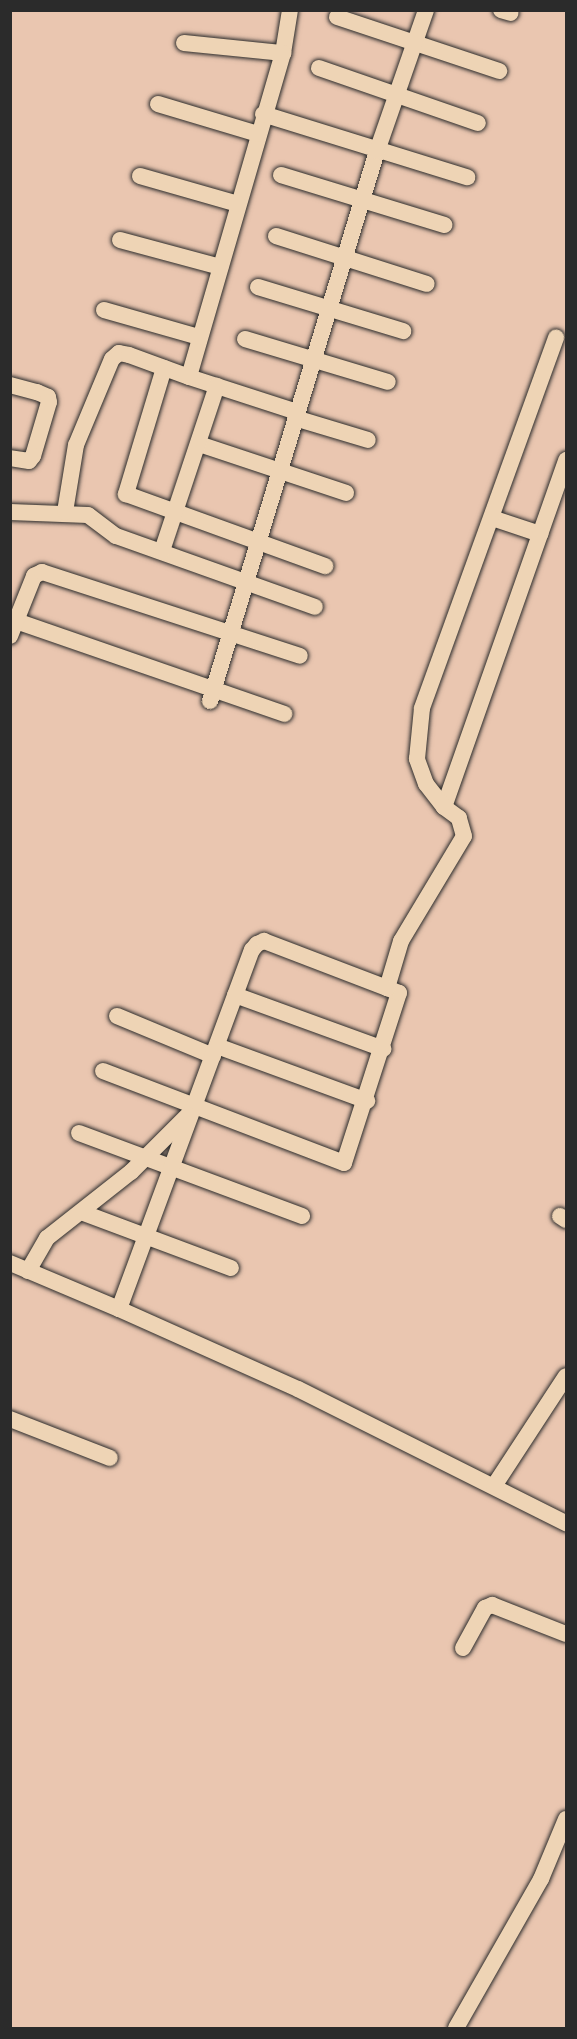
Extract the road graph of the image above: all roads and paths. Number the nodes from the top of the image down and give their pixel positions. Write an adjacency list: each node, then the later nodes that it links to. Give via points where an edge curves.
1 (290, 10): 6 (street)
2 (426, 10): 5 (street)
3 (337, 17): 5 (street)
4 (184, 43): 6 (street)
5 (415, 43): 8 (street); 9 (street)
6 (283, 53): 11 (street)
7 (320, 68): 9 (street)
8 (499, 71)
9 (396, 96): 12 (street); 14 (street)
10 (158, 104): 13 (street)
11 (263, 114): 13 (street); 14 (street)
12 (478, 123)
13 (258, 134): 19 (street)
14 (377, 151): 17 (street); 18 (street)
15 (280, 175): 18 (street)
16 (140, 176): 19 (street)
17 (467, 177)
18 (361, 202): 20 (street); 23 (street)
19 (238, 204): 24 (street)
20 (445, 225)
21 (276, 236): 23 (street)
22 (120, 240): 24 (street)
23 (344, 256): 25 (street); 27 (street)
24 (220, 267): 30 (street)
25 (427, 284)
26 (258, 287): 27 (street)
27 (328, 309): 29 (street); 33 (street)
28 (104, 310): 30 (street)
29 (403, 331)
30 (199, 338): 35 (street)
31 (556, 338): 49 (street)
32 (245, 339): 33 (street)
33 (313, 359): 36 (street); 39 (street)
34 (164, 368): 35 (street); 47 (street, via 119,353 112,359 76,445); 48 (street, via 126,492 129,497)
35 (189, 377): 38 (street)
36 (388, 382)
37 (10, 385): 42 (street, via 38,392 48,397 49,402 33,456 29,461)
38 (218, 386): 39 (street); 41 (street)
39 (296, 415): 40 (street); 44 (street)
40 (368, 440)
41 (199, 444): 44 (street); 48 (street)
42 (10, 458)
43 (567, 460): 50 (street)
44 (278, 472): 45 (street); 51 (street)
45 (346, 493)
46 (10, 512): 47 (street)
47 (65, 512): 52 (street, via 88,515 116,536)
48 (175, 513): 51 (street); 52 (street)
49 (492, 518): 50 (street); 61 (street, via 422,708 418,729 417,759 426,784)
50 (540, 534): 61 (street)
51 (258, 540): 53 (street); 54 (street)
52 (162, 551): 54 (street)
53 (325, 566)
54 (246, 580): 55 (street); 57 (street)
55 (315, 607)
56 (13, 628): 57 (street, via 34,576 42,572); 59 (street)
57 (230, 632): 58 (street); 59 (street)
58 (300, 656)
59 (212, 694): 60 (street)
60 (284, 714)
61 (444, 807): 62 (street, via 459,818 464,836 401,941)
62 (387, 988): 63 (street, via 264,941 252,950); 65 (street, via 399,993)
63 (236, 995): 65 (street); 66 (street)
64 (117, 1016): 66 (street)
65 (384, 1049): 68 (street)
66 (215, 1051): 68 (street); 69 (street)
67 (103, 1071): 69 (street)
68 (367, 1101): 69 (street, via 344,1164)
69 (194, 1109): 71 (street); 72 (street)
70 (79, 1133): 71 (street)
71 (145, 1158): 72 (street); 73 (street)
72 (172, 1168): 74 (street); 75 (street)
73 (81, 1212): 75 (street); 78 (street, via 47,1238)
74 (302, 1216)
75 (147, 1236): 77 (street); 79 (street)
76 (10, 1263): 78 (street)
77 (231, 1268)
78 (28, 1271): 79 (street)
79 (119, 1309): 83 (street, via 298,1389)
80 (567, 1376): 83 (street)
81 (10, 1419): 82 (street)
82 (110, 1458)
83 (494, 1486): 84 (street)
84 (567, 1523)
85 (567, 1634): 86 (street, via 492,1605 485,1608)
86 (463, 1648)
87 (567, 1819): 88 (street, via 541,1879)
88 (456, 2028)

